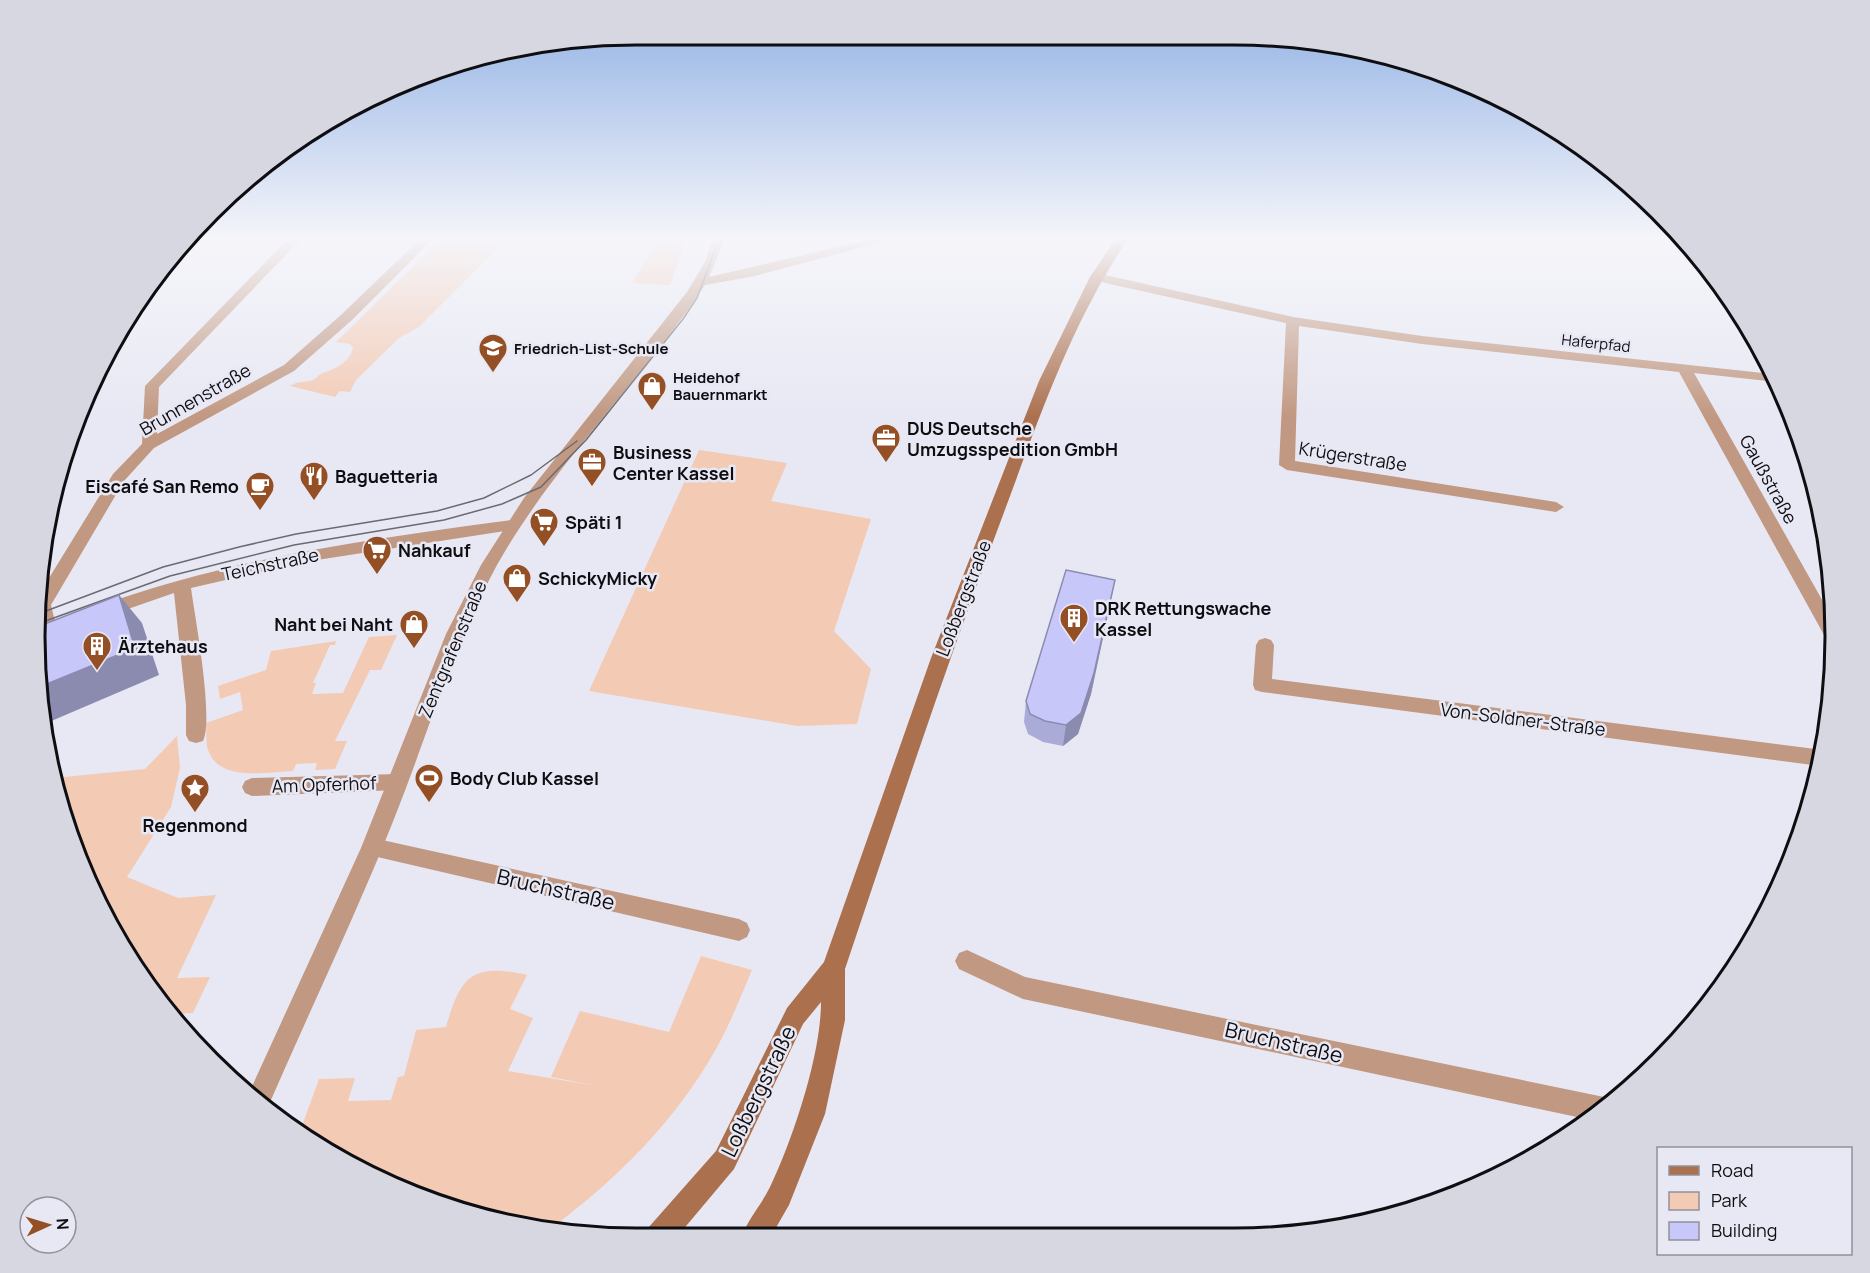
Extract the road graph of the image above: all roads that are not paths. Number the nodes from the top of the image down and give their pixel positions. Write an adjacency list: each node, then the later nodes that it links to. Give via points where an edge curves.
1 (237, 298): 9 (street, via 152,386)
2 (365, 298): 9 (street, Brunnenstraße, via 289,368)
3 (689, 298): 11 (street, Zentgrafenstraße)
4 (1086, 298): 26 (main road, Loßbergstraße, via 1046,381 944,648)
5 (1192, 298): 6 (street, Haferpfad)
6 (1293, 321): 7 (street, Haferpfad); 10 (street, Krügerstraße, via 1287,465)
7 (1685, 370): 8 (street, Haferpfad); 15 (street, Gaußstraße)
8 (1765, 377)
9 (149, 445): 13 (street, Brunnenstraße, via 118,478)
10 (1556, 507)
11 (512, 525): 12 (street, Teichstraße, via 332,550); 21 (street, Zentgrafenstraße, via 455,633)
12 (182, 585): 14 (street, Teichstraße); 19 (street)
13 (46, 595)
14 (88, 618)
15 (1825, 620)
16 (69, 626): 17 (street)
17 (45, 635)
18 (1265, 645): 20 (street, Von-Soldner-Straße, via 1262,685)
19 (196, 735)
20 (1813, 757)
21 (397, 782): 22 (street, Am Opferhof); 23 (street, Zentgrafenstraße)
22 (252, 787)
23 (373, 847): 24 (street, Bruchstraße); 27 (street, Zentgrafenstraße)
24 (739, 930)
25 (968, 961): 28 (street, Bruchstraße, via 1023,988)
26 (833, 969): 29 (main road, Loßbergstraße, via 795,1016 725,1160); 30 (main road, Loßbergstraße, via 833,1020 812,1114 780,1196)
27 (261, 1094)
28 (1592, 1107)
29 (667, 1228)
30 (761, 1228)

